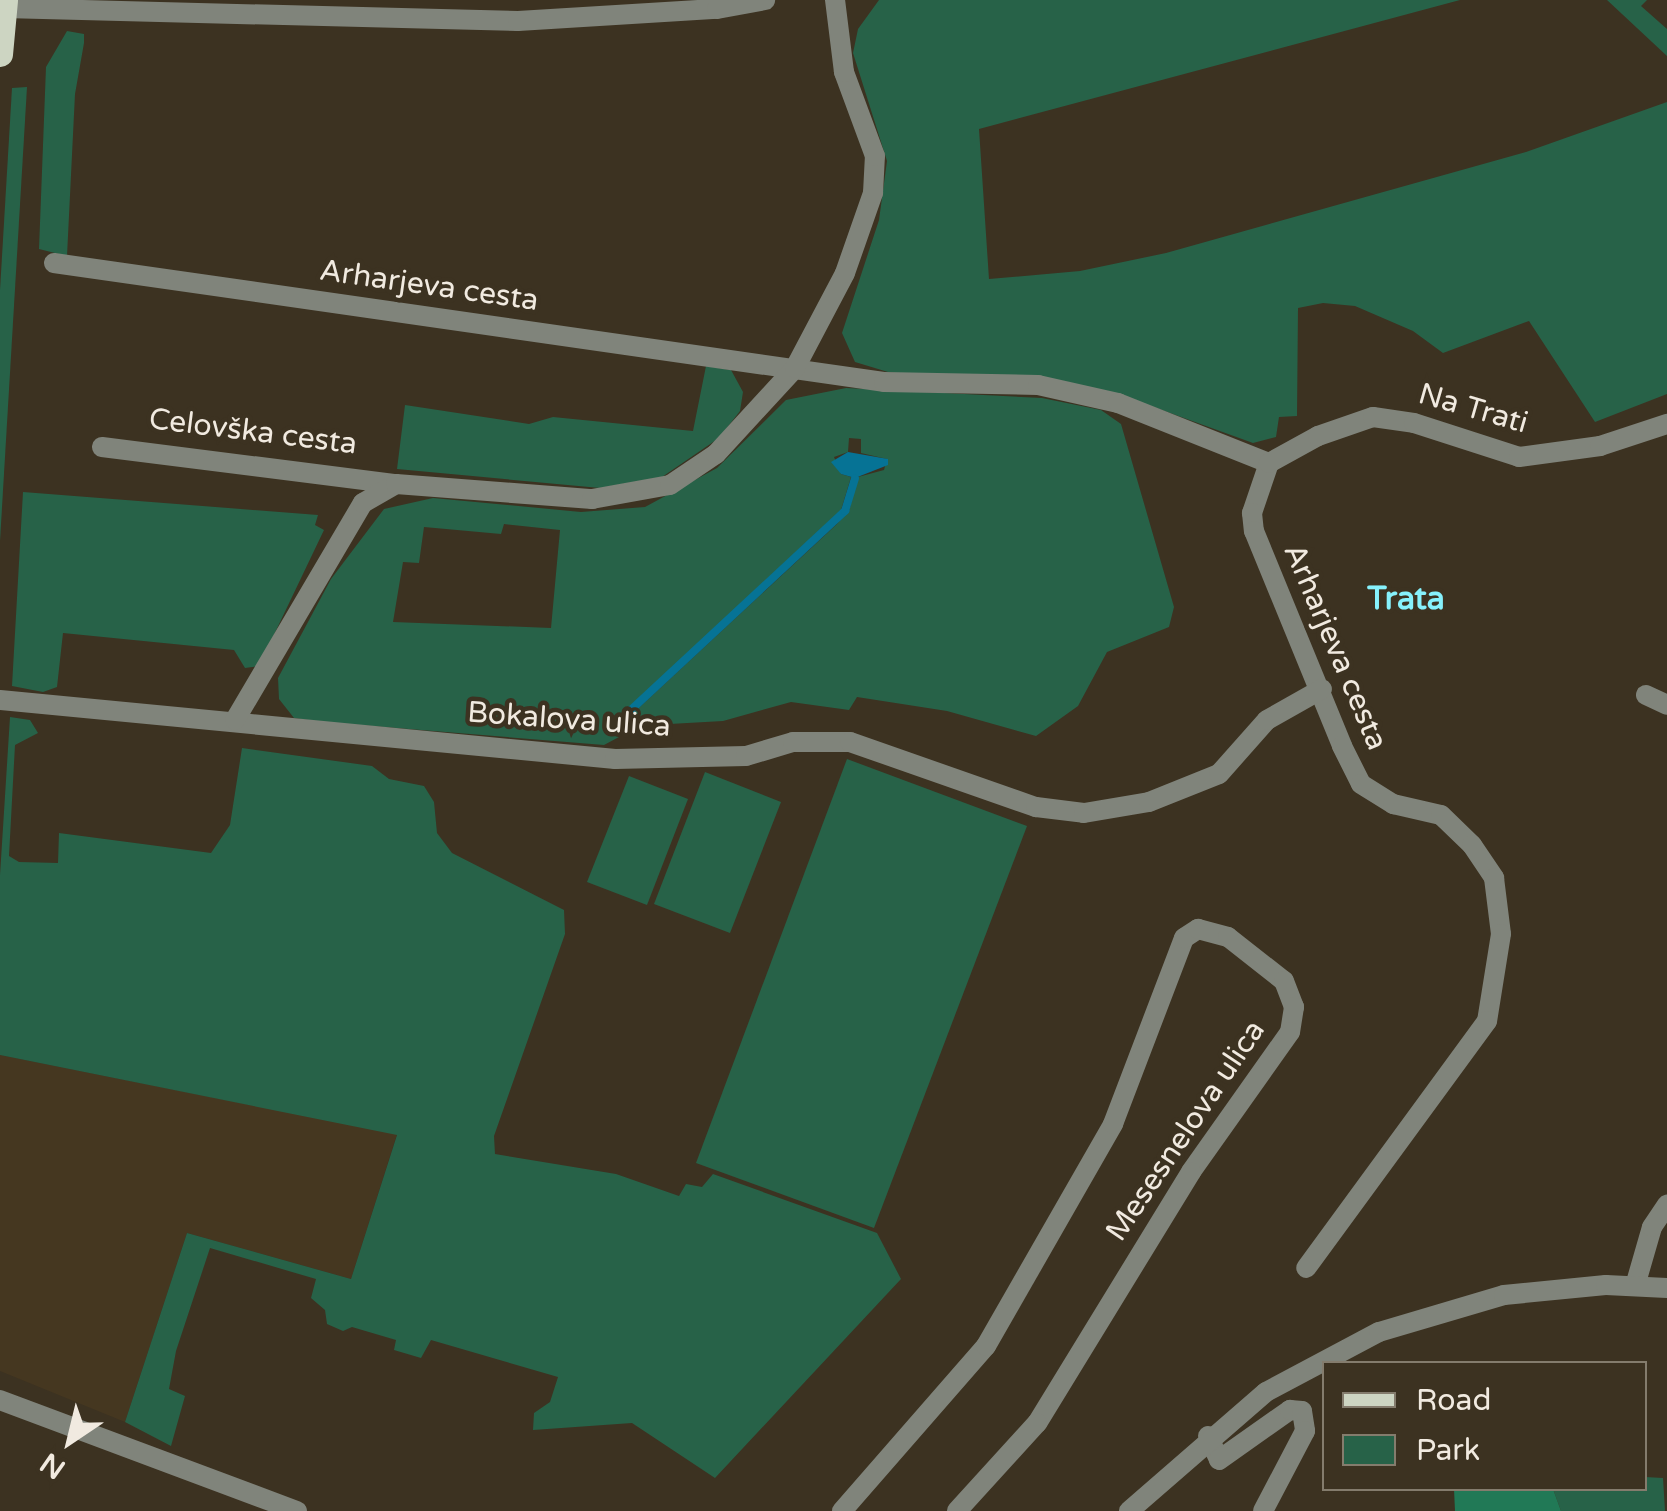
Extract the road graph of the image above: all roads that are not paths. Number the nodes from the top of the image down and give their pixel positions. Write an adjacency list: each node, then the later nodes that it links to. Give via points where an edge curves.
1 (765, 0): 4 (street, via 716,10 518,20)
2 (835, 0): 7 (street, via 844,72 876,156 873,193 845,273)
3 (3, 5): 4 (street); 5 (main road)
4 (240, 6)
5 (0, 54)
6 (54, 263): 7 (street, Arharjeva cesta)
7 (795, 368): 10 (street, Arharjeva cesta, via 884,382 1038,384 1118,403); 11 (street, Celovška cesta, via 716,454 670,485 619,498 577,499)
8 (1667, 424): 10 (street, Na Trati, via 1600,446 1519,457 1414,423 1373,417 1318,436)
9 (102, 447): 11 (street, Celovška cesta)
10 (1268, 464): 12 (street, Arharjeva cesta, via 1252,513 1254,531)
11 (396, 484): 16 (street, via 363,502 347,524)
12 (1322, 689): 16 (street, Bokalova ulica, via 1266,720 1219,774 1149,802 1084,813 1036,807 850,742 793,742 746,756 614,759); 18 (street, Arharjeva cesta, via 1362,784 1393,804 1441,815 1472,845 1494,878 1501,934 1486,1022)
13 (1646, 695): 15 (street)
14 (0, 700): 16 (street, Bokalova ulica)
15 (1667, 705)
16 (236, 720)
17 (1667, 1205): 19 (street, via 1652,1227)
18 (1306, 1268)
19 (1634, 1286): 20 (street); 22 (street, via 1522,1292 1424,1315 1302,1370)
20 (1667, 1288)
21 (0, 1400): 23 (street)
22 (1208, 1436): 26 (street); 27 (street, via 1219,1460 1290,1410 1302,1411 1305,1432)
23 (296, 1511)
24 (842, 1511): 25 (street, Mesesnelova ulica, via 986,1346 1113,1124 1184,938 1198,930 1228,937 1284,981 1294,1007 1290,1032 1192,1172 1038,1423)
25 (957, 1511)
26 (1129, 1511)
27 (1263, 1511)

